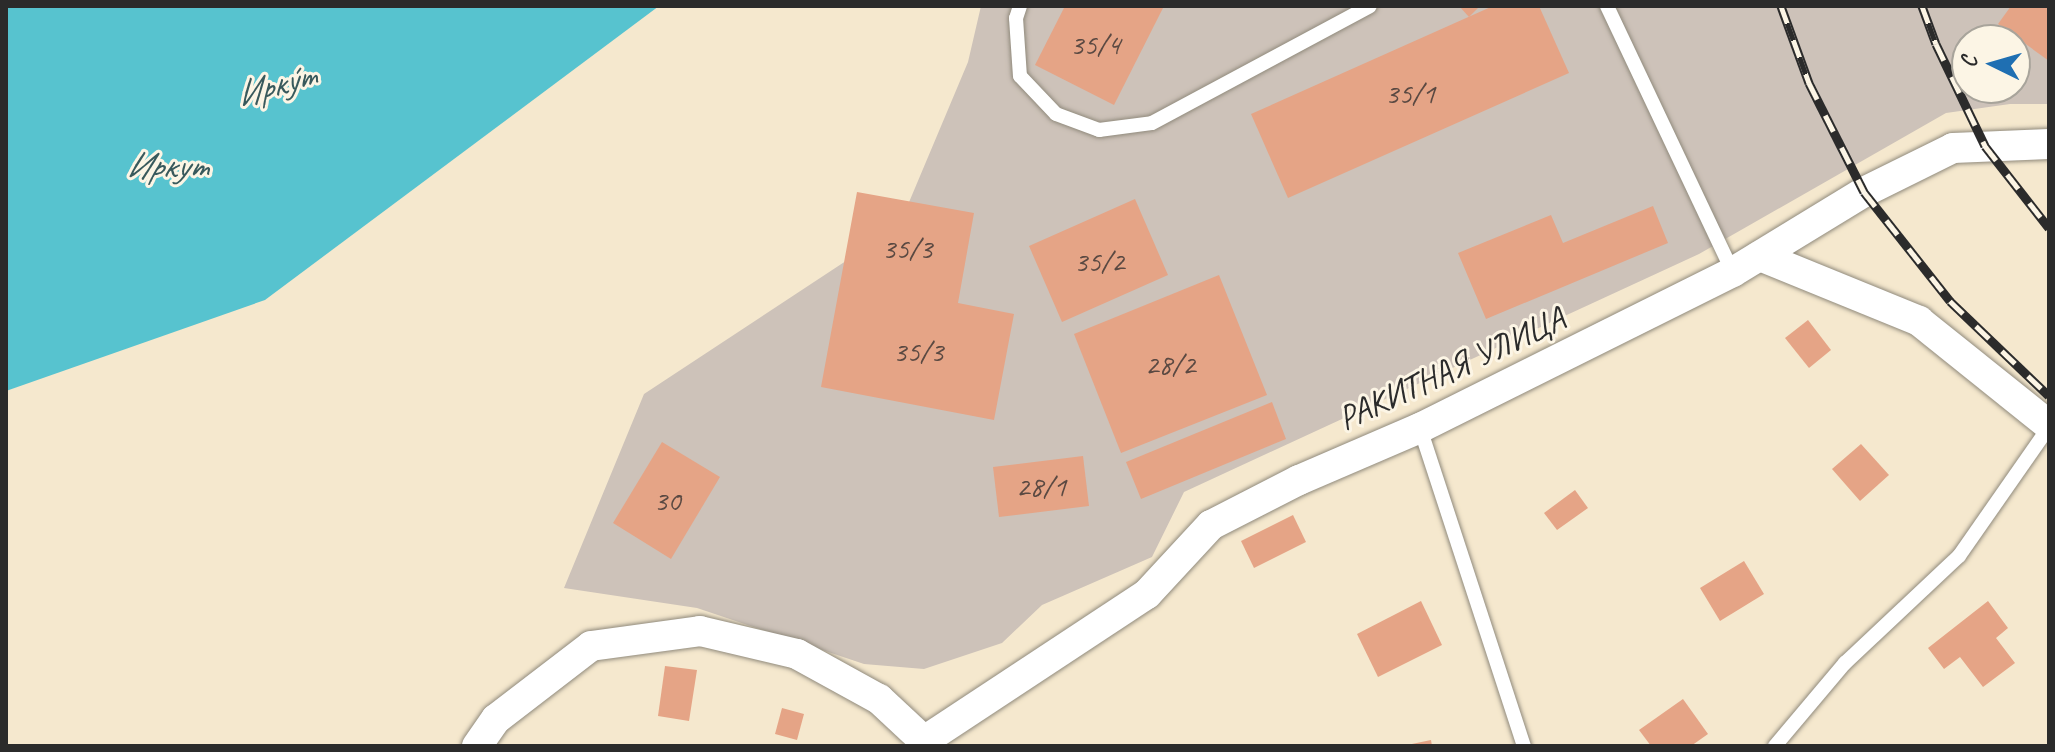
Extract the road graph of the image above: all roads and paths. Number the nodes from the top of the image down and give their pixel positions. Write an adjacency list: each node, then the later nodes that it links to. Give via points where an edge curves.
1 (1020, 6): 2 (lane, via 1020,76 1056,114 1099,130 1152,123)
2 (1370, 6)
3 (1607, 6): 6 (lane)
4 (2049, 144): 5 (street, РАКИТНАЯ УЛИЦА, via 1953,148 1864,192)
5 (1760, 256): 6 (street, РАКИТНАЯ УЛИЦА); 7 (street, via 1919,321)
6 (1733, 272): 8 (street, РАКИТНАЯ УЛИЦА)
7 (2049, 426): 12 (lane, via 1959,556 1845,663)
8 (1420, 428): 9 (street, РАКИТНАЯ УЛИЦА, via 1211,525 1147,594); 11 (lane)
9 (923, 744): 10 (street, via 879,699 797,654 700,631 591,646 496,719)
10 (477, 746)
11 (1524, 746)
12 (1775, 746)

